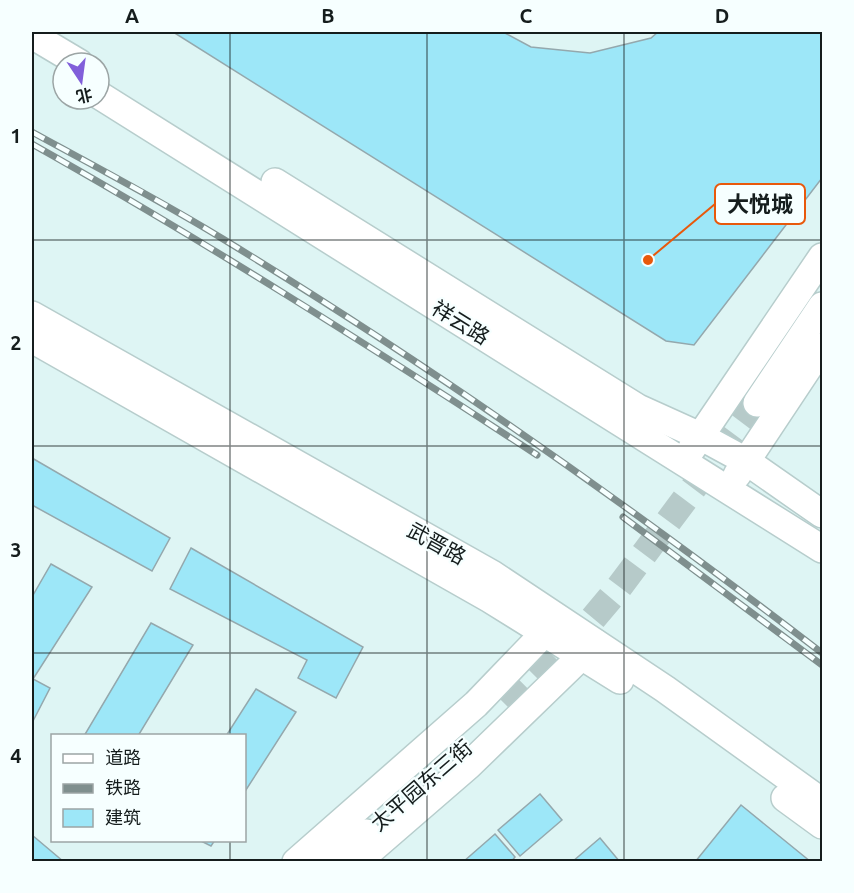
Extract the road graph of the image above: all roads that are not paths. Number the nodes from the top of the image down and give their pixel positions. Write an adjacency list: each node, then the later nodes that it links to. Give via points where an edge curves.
1 (32, 35): 2 (street)
2 (59, 51)
3 (32, 53): 4 (street)
4 (51, 65)
5 (111, 82): 14 (street, 祥云路, via 638,408)
6 (111, 103): 15 (street, 祥云路)
7 (822, 258): 12 (street)
8 (822, 306): 13 (street)
9 (32, 315): 20 (street, 武晋路, via 492,574)
10 (32, 339): 20 (street, 武晋路)
11 (822, 347): 13 (street)
12 (732, 389): 13 (street, via 741,404 761,420); 14 (street)
13 (765, 411): 16 (street)
14 (700, 436): 15 (street); 16 (street, 祥云路)
15 (684, 461): 17 (street, 祥云路)
16 (746, 461): 17 (street); 18 (street, 祥云路)
17 (729, 489): 19 (street, 祥云路)
18 (822, 514)
19 (822, 549)
20 (552, 625): 21 (street, 武晋路); 22 (street)
21 (589, 649): 23 (street); 24 (street, 武晋路); 25 (street, 武晋路)
22 (496, 683): 23 (street, via 511,690); 26 (street)
23 (517, 710): 27 (street, 太平园东三街); 28 (street, via 468,766)
24 (822, 802)
25 (822, 825)
26 (296, 861)
27 (333, 861)
28 (357, 861)

